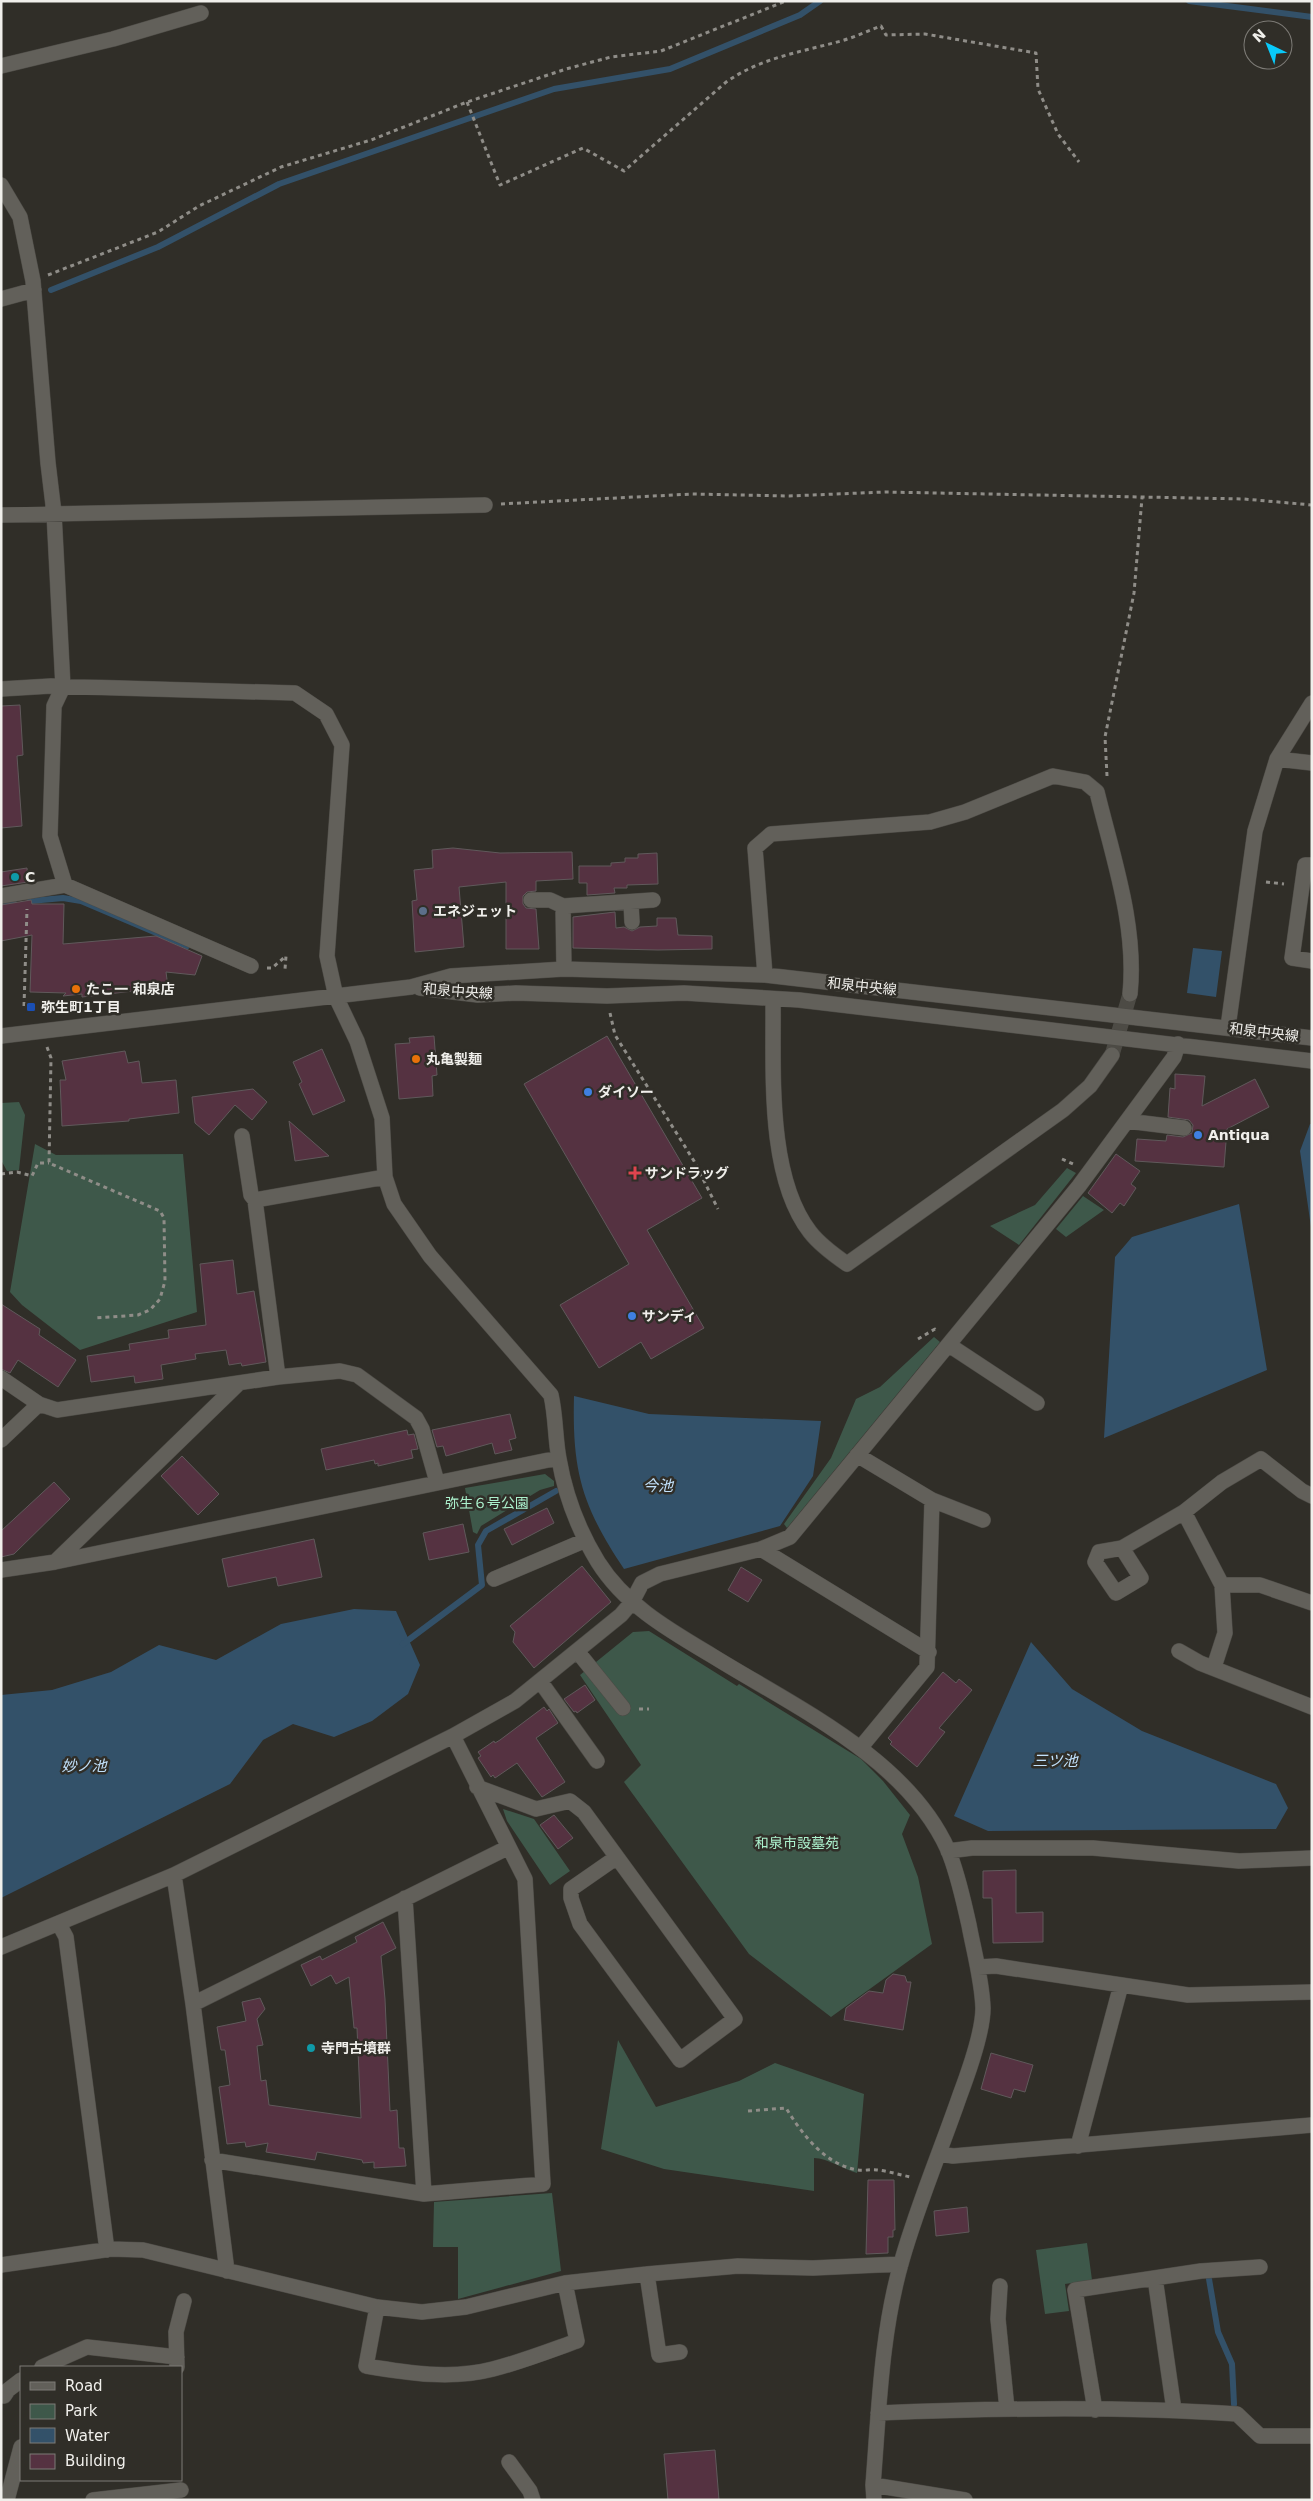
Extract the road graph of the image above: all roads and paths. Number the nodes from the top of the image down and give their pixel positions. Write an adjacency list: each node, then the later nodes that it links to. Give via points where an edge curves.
1 (786, 1): 4 (path, via 661,51 566,69)
2 (200, 13): 3 (street, via 113,39)
3 (1, 66)
4 (467, 102): 5 (path, via 500,184 583,148 624,170 742,71 881,26 886,35 925,34 1036,52 1038,90 1058,134); 7 (path, via 371,140 281,167 199,206 158,232)
5 (1079, 162)
6 (1, 185): 7 (street, via 20,217)
7 (34, 285): 8 (street); 12 (street)
8 (1, 298)
9 (1142, 498): 10 (path, via 884,492 789,496 692,494); 11 (path, via 1244,499); 19 (path, via 1134,593 1105,737 1107,784)
10 (485, 505): 12 (street)
11 (1312, 505)
12 (54, 513): 13 (street); 14 (street)
13 (1, 515)
14 (63, 687): 15 (street); 22 (street, via 54,706 50,836); 39 (street, via 295,693 326,714 342,745 327,956)
15 (1, 689)
16 (1312, 703): 17 (street)
17 (1277, 759): 18 (street); 21 (street, via 1255,830)
18 (1312, 763)
19 (1097, 792): 35 (street, via 1085,782 1053,776 965,812 930,822 771,834 755,848); 37 (street, via 1130,929 1133,967)
20 (1312, 866): 23 (street, via 1305,865)
21 (1248, 880): 23 (path); 42 (street)
22 (65, 885): 24 (street); 32 (street)
23 (1302, 886): 31 (street, via 1292,958)
24 (28, 892): 25 (street); 41 (path)
25 (1, 896)
26 (531, 900): 29 (street, via 550,900)
27 (653, 900): 28 (street)
28 (631, 903): 29 (street); 30 (street)
29 (563, 906): 34 (street)
30 (632, 922)
31 (1312, 961)
32 (250, 966): 33 (path, via 256,970 272,968 286,956)
33 (285, 969)
34 (564, 969): 35 (street, 和泉中央線); 36 (street, 和泉中央線, via 452,976)
35 (765, 975): 42 (street, 和泉中央線)
36 (411, 987): 38 (street, 和泉中央線, via 478,995); 39 (street, 和泉中央線)
37 (1130, 994)
38 (607, 996): 40 (street, 和泉中央線, via 684,993); 56 (path, via 615,1035 694,1161)
39 (336, 997): 43 (street, 和泉中央線); 54 (street, via 357,1041 382,1118)
40 (773, 999): 46 (street, 和泉中央線); 47 (street, via 778,1141 783,1168 795,1206 810,1231 830,1253 847,1264 1064,1110 1090,1086)
41 (24, 1006)
42 (1228, 1027): 45 (street, 和泉中央線)
43 (42, 1030): 44 (street, 和泉中央線); 52 (path, via 51,1058)
44 (2, 1031)
45 (1312, 1038)
46 (1178, 1044): 48 (street, 和泉中央線); 49 (street, via 1174,1057)
47 (1112, 1056)
48 (1312, 1061)
49 (1127, 1121): 50 (street); 58 (street)
50 (1184, 1128)
51 (242, 1136): 55 (street, via 251,1195)
52 (49, 1163): 53 (path, via 38,1163 32,1176 17,1172); 57 (path, via 160,1211 164,1218 165,1281 160,1298 150,1310 138,1315)
53 (1, 1174)
54 (385, 1177): 55 (street); 66 (street, via 394,1204 430,1256 551,1395 556,1416)
55 (255, 1200): 59 (street)
56 (718, 1209)
57 (95, 1318)
58 (948, 1345): 62 (street); 65 (street)
59 (278, 1377): 61 (street); 67 (street, via 340,1371 357,1374 416,1418)
60 (1, 1378): 63 (street)
61 (237, 1385): 63 (street, via 57,1410); 75 (street)
62 (1037, 1403)
63 (39, 1404): 64 (street)
64 (1, 1440)
65 (857, 1455): 69 (street); 73 (street, via 790,1537)
66 (558, 1458): 67 (street); 72 (street, via 574,1515)
67 (436, 1482): 75 (street)
68 (1312, 1496): 70 (street, via 1261,1459 1222,1482)
69 (932, 1500): 71 (street); 83 (street)
70 (1184, 1512): 74 (street); 78 (street)
71 (983, 1520)
72 (586, 1540): 77 (street); 79 (street, via 599,1564)
73 (761, 1548): 79 (street, via 660,1574 642,1583); 83 (street)
74 (1122, 1548)
75 (55, 1562): 76 (street)
76 (1, 1570)
77 (494, 1579)
78 (1222, 1585): 80 (street, via 1260,1585); 84 (street, via 1225,1632)
79 (632, 1602): 81 (street); 89 (street, via 650,1618)
80 (1312, 1603)
81 (578, 1651): 85 (street); 87 (street)
82 (1179, 1651): 84 (street)
83 (929, 1652): 89 (street, via 927,1667)
84 (1214, 1667): 86 (street)
85 (540, 1681): 88 (street, via 515,1701); 90 (street)
86 (1312, 1707)
87 (623, 1708)
88 (453, 1736): 91 (street); 96 (street)
89 (861, 1747): 93 (street, via 925,1811)
90 (597, 1761)
91 (477, 1787): 92 (street); 94 (street, via 536,1809 570,1801 584,1812)
92 (507, 1848): 97 (street); 110 (street, via 525,1879 543,2184)
93 (948, 1851): 95 (street, via 1092,1848 1239,1862); 100 (street, via 960,1884)
94 (617, 1857): 94 (street, via 735,2019 680,2060 580,1924 571,1898 571,1890)
95 (1312, 1858)
96 (174, 1875): 98 (street); 103 (street)
97 (405, 1898): 103 (street); 110 (street)
98 (59, 1924): 99 (street); 111 (street, via 66,1938)
99 (1, 1948)
100 (978, 1966): 101 (street); 107 (street, via 983,2010 971,2064)
101 (1121, 1985): 102 (street, via 1188,1995); 106 (street)
102 (1312, 1992)
103 (193, 2004): 108 (street)
104 (748, 2111): 109 (path, via 786,2108 797,2126 822,2153 840,2165)
105 (1312, 2125): 106 (street)
106 (1078, 2146): 107 (street, via 950,2157)
107 (940, 2154): 109 (street)
108 (212, 2160): 110 (street); 115 (street)
109 (929, 2181): 112 (street)
110 (424, 2194)
111 (107, 2250): 113 (street); 115 (street, via 143,2250)
112 (901, 2264): 116 (street, via 813,2268 738,2266); 130 (street, via 886,2335)
113 (1, 2265)
114 (1260, 2267): 117 (street)
115 (227, 2271): 121 (street)
116 (647, 2274): 118 (street); 122 (street, via 658,2355)
117 (1155, 2278): 128 (street, via 1075,2290); 129 (street)
118 (565, 2283): 121 (street, via 457,2308 422,2312); 121 (street, via 577,2341 492,2370 458,2375 422,2375 366,2366)
119 (1000, 2286): 127 (street, via 998,2319)
120 (184, 2301): 123 (street, via 176,2332)
121 (378, 2307)
122 (680, 2352)
123 (177, 2362): 124 (street, via 87,2347)
124 (44, 2366)
125 (20, 2381): 126 (street)
126 (4, 2396)
127 (1007, 2409): 128 (street); 130 (street)
128 (1095, 2410): 129 (street)
129 (1174, 2410): 131 (street, via 1237,2414 1260,2436)
130 (878, 2413): 136 (street)
131 (1312, 2436)
132 (20, 2450): 137 (street)
133 (509, 2462): 135 (street)
134 (181, 2490): 138 (street)
135 (534, 2492)
136 (873, 2492): 139 (street)
137 (7, 2500)
138 (93, 2500)
139 (964, 2500)

